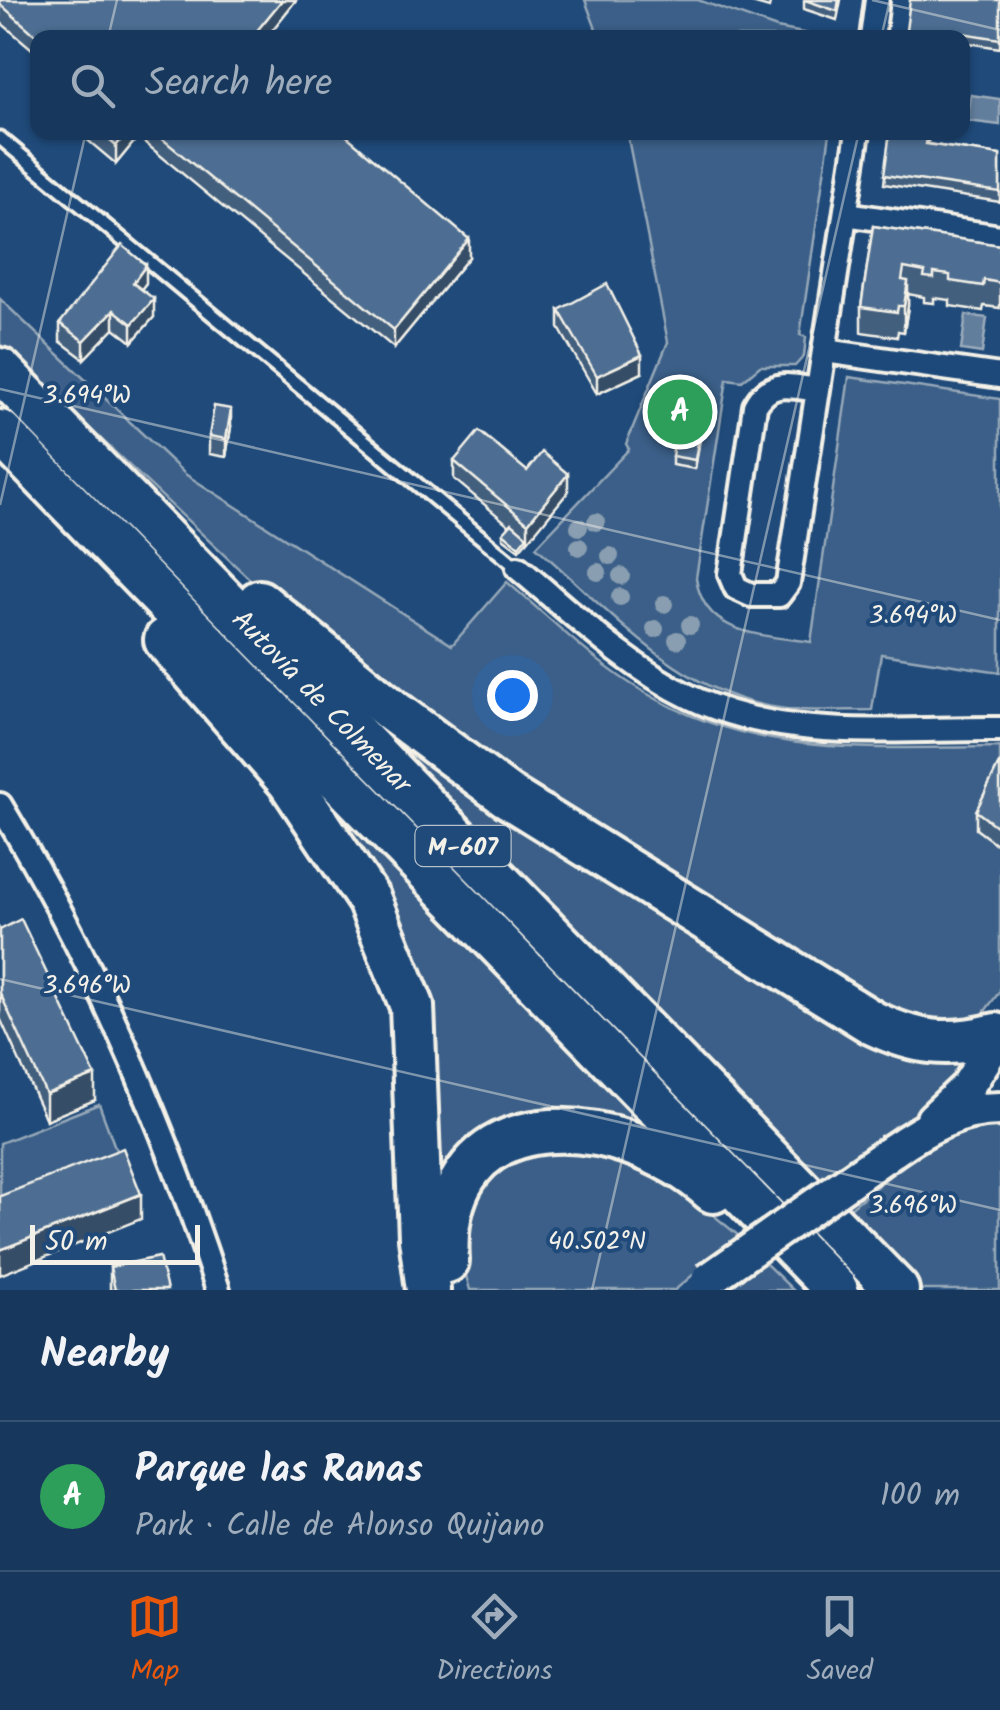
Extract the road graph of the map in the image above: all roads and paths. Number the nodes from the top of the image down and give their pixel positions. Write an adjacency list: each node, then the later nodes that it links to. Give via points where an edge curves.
1 (877, 0): 2 (street)
2 (873, 30)
3 (0, 138): 14 (lane)
4 (857, 140): 5 (street)
5 (846, 214): 6 (street); 7 (street)
6 (1000, 237)
7 (825, 350): 9 (street); 10 (street)
8 (0, 370): 11 (highway, Autovía de Colmenar / M-607)
9 (1000, 376)
10 (818, 390): 10 (street, via 778,385 763,391 755,406 730,574 736,588 751,595 779,595 788,582)
11 (31, 400): 17 (highway, via 300,638 506,794 904,1038 940,1045); 27 (highway, Autovía de Colmenar / M-607)
12 (0, 432): 26 (highway, Autovía de Colmenar / M-607)
13 (0, 463): 23 (highway, via 290,782 369,900 412,1006)
14 (518, 568): 15 (street, via 663,683 729,712 821,729)
15 (1000, 729)
16 (0, 805): 22 (street, via 92,973 156,1118)
17 (997, 1035): 18 (street); 20 (street, via 966,1087)
18 (1000, 1082)
19 (1000, 1109): 20 (street)
20 (927, 1127): 21 (street, bridge)
21 (701, 1285)
22 (218, 1290)
23 (428, 1290)
24 (456, 1290): 25 (highway, via 445,1232 464,1178 502,1143 555,1128 641,1146 672,1160)
25 (828, 1290)
26 (836, 1290)
27 (896, 1290)

